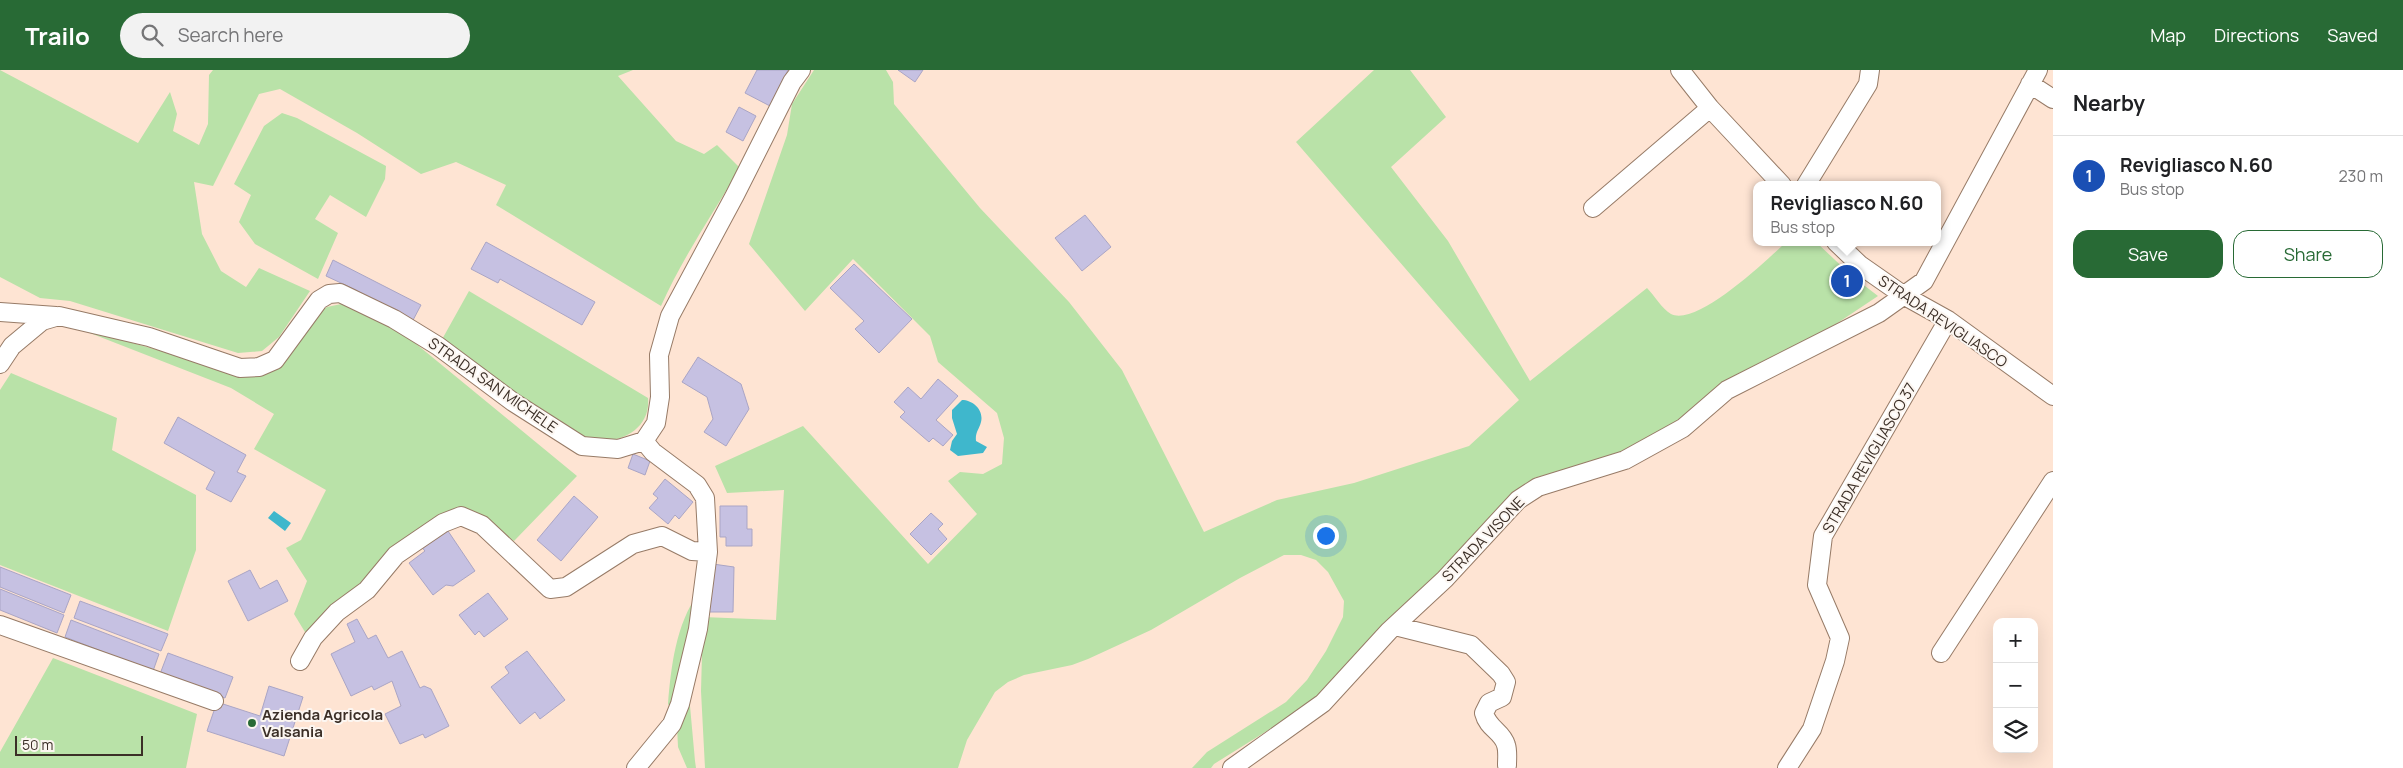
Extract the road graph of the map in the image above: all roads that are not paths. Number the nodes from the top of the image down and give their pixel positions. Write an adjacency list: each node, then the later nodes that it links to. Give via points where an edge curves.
1 (801, 70): 17 (street, via 670,316 659,354 660,397 656,423)
2 (1680, 70): 6 (street)
3 (1870, 70): 8 (street, via 1868,84)
4 (2034, 77): 5 (street); 11 (street, STRADA VISONE, via 1924,281)
5 (2053, 99)
6 (1710, 108): 7 (street); 9 (street)
7 (1778, 181)
8 (1808, 181)
9 (1592, 208)
10 (1840, 246): 11 (street, STRADA REVIGLIASCO, via 1860,265)
11 (1903, 295): 14 (street, STRADA REVIGLIASCO); 21 (street, STRADA VISONE, via 1879,313 1728,390 1683,428 1625,460 1538,487 1518,500 1445,579)
12 (2, 316): 13 (street, STRADA SAN MICHELE)
13 (58, 316): 15 (street, via 42,322 12,346); 17 (street, STRADA SAN MICHELE, via 149,337 240,368 259,367 275,360 319,300 329,294 340,293 394,319 438,346 514,402 582,446 618,449)
14 (1948, 320): 16 (street, STRADA REVIGLIASCO); 28 (street, STRADA REVIGLIASCO 37, via 1823,536 1817,585 1840,638 1836,661 1812,729)
15 (0, 364)
16 (2053, 396)
17 (644, 440): 19 (street, via 653,452 697,485 705,498)
18 (2053, 481): 22 (street)
19 (708, 552): 23 (street, via 692,551 662,536 634,544 566,587 550,589 482,525 461,516 443,523 396,554 367,590 337,612 314,638); 26 (street, via 698,629 680,704 672,724)
20 (0, 625): 24 (street)
21 (1395, 626): 25 (street, via 1471,645 1501,674 1506,682 1502,697 1489,703 1484,713 1486,724 1507,747); 27 (street, STRADA VISONE, via 1323,703)
22 (1941, 653)
23 (300, 661)
24 (214, 702)
25 (1507, 766)
26 (636, 768)
27 (1232, 768)
28 (1787, 768)

